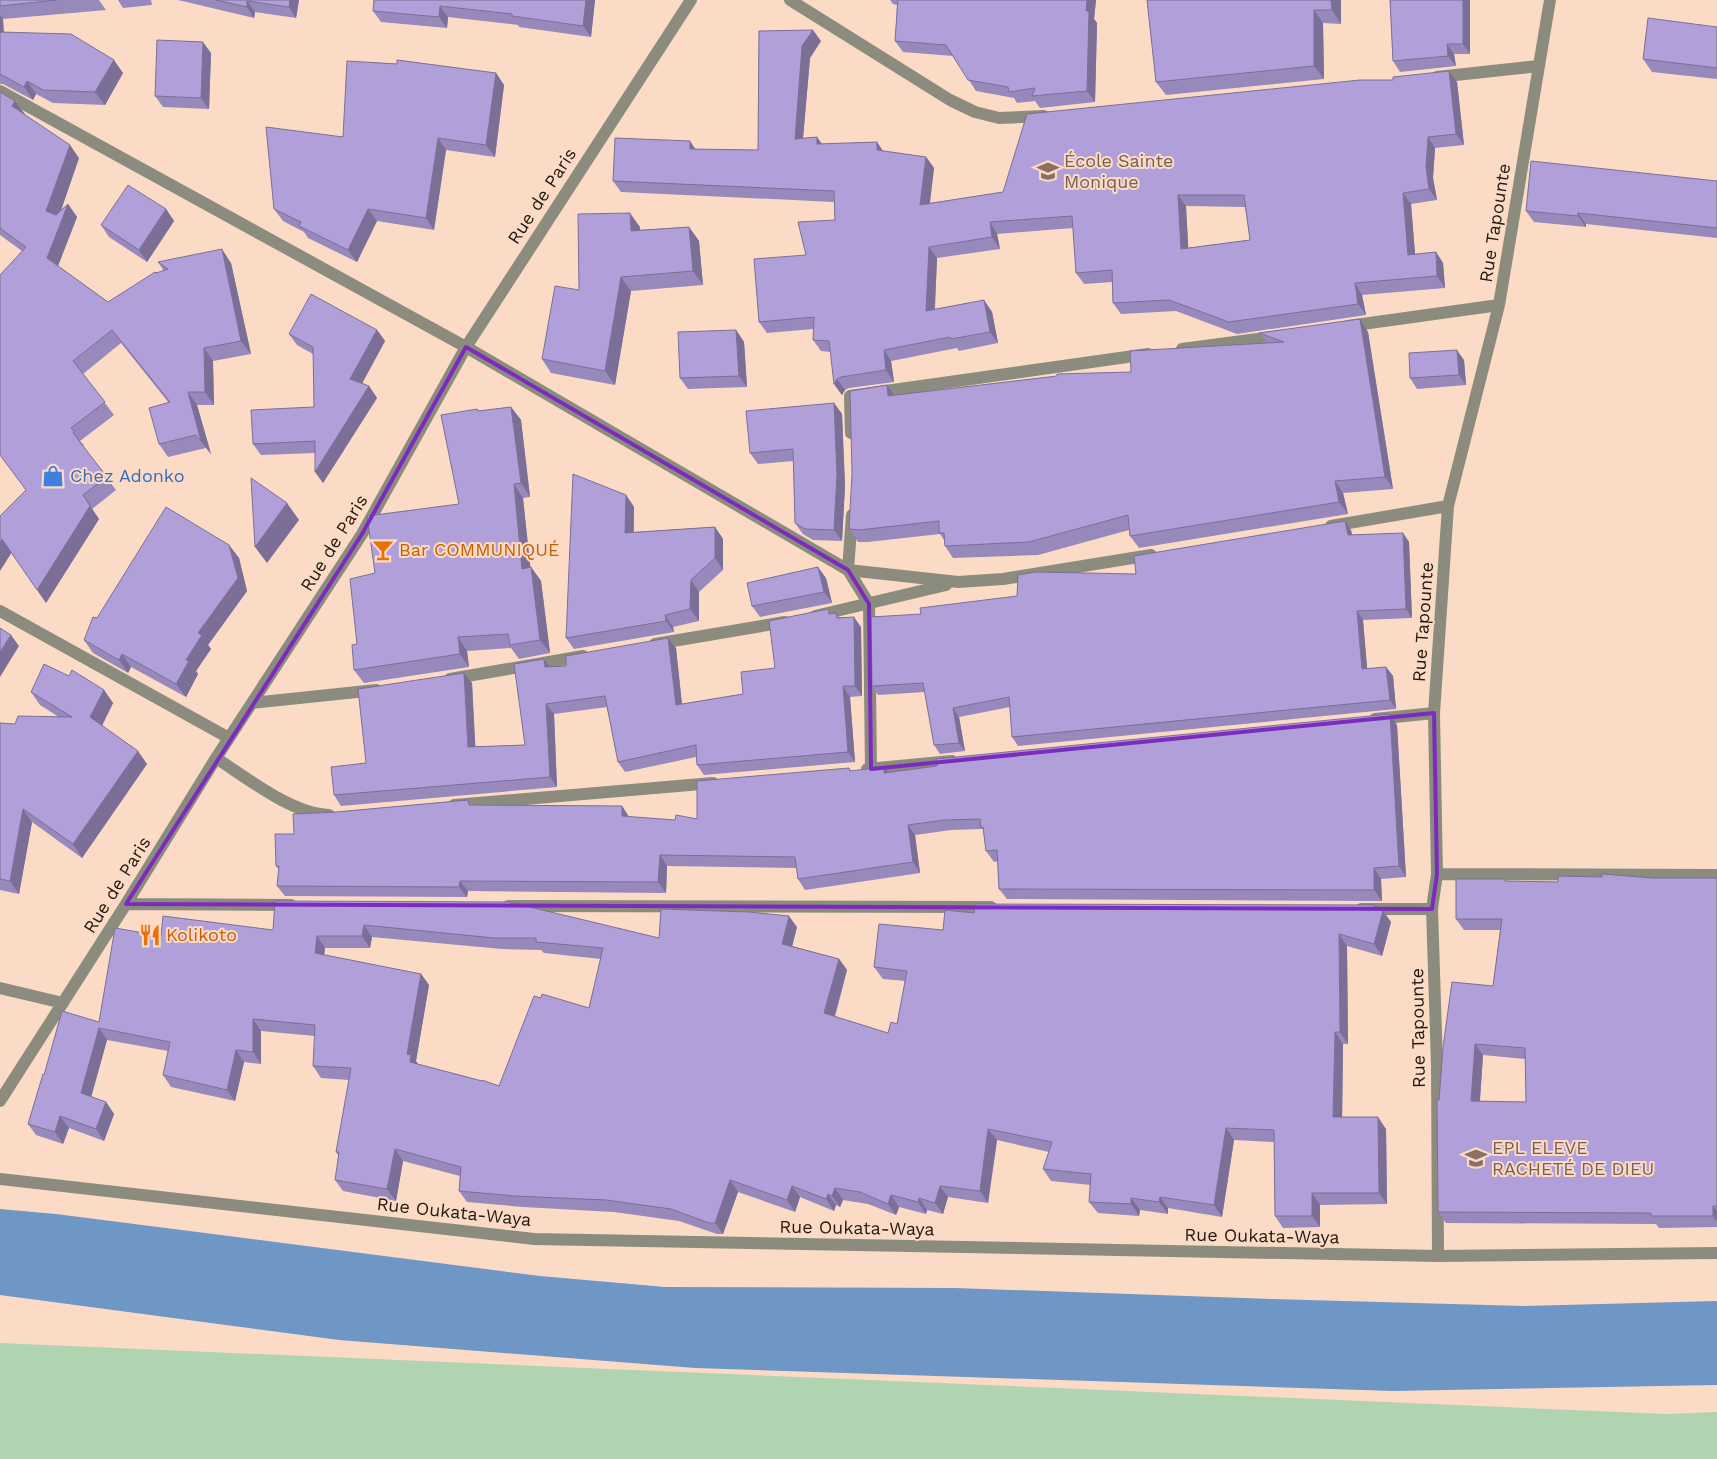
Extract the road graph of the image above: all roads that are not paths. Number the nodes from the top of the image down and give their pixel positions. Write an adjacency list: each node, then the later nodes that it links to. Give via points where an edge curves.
1 (691, 0): 11 (street, Rue de Paris)
2 (790, 0): 7 (street, via 950,100 975,112 1000,118)
3 (1550, 0): 4 (street, Rue Tapounte)
4 (1538, 66): 5 (street); 8 (street, Rue Tapounte)
5 (1429, 77)
6 (0, 91): 11 (street)
7 (1052, 115)
8 (1499, 305): 9 (street); 14 (street, Rue Tapounte)
9 (1332, 328)
10 (1292, 334): 12 (street, via 850,396)
11 (466, 347): 17 (street); 25 (street, Rue de Paris, via 362,534)
12 (852, 441)
13 (852, 505): 17 (street)
14 (1448, 506): 15 (street); 26 (street, Rue Tapounte)
15 (1322, 527)
16 (1168, 552): 18 (street, via 1003,579)
17 (848, 570): 18 (street); 19 (street)
18 (958, 582): 19 (street)
19 (869, 604): 21 (street); 31 (street)
20 (0, 611): 28 (street)
21 (640, 646)
22 (592, 655): 23 (street)
23 (437, 681)
24 (388, 688): 25 (street)
25 (252, 703): 28 (street, Rue de Paris)
26 (1434, 713): 27 (street); 36 (street, Rue Tapounte)
27 (1365, 720)
28 (229, 738): 29 (street, Rue de Paris)
29 (216, 758): 35 (street, via 289,804 308,812); 38 (street, Rue de Paris)
30 (960, 760): 31 (street)
31 (871, 769): 32 (street)
32 (851, 771)
33 (722, 782): 34 (street)
34 (444, 806)
35 (346, 814)
36 (1437, 874): 37 (street); 43 (street, Rue Tapounte)
37 (1717, 876)
38 (126, 904): 39 (street); 45 (street, Rue de Paris)
39 (305, 905)
40 (495, 906): 41 (street)
41 (1004, 907)
42 (1353, 909): 43 (street)
43 (1432, 909): 49 (street, Rue Tapounte)
44 (0, 988): 45 (street)
45 (63, 1003): 46 (street, Rue de Paris)
46 (0, 1101)
47 (0, 1178): 49 (street, Rue Oukata-Waya, via 534,1239)
48 (1717, 1254): 49 (street, Rue Oukata-Waya)
49 (1438, 1256)

